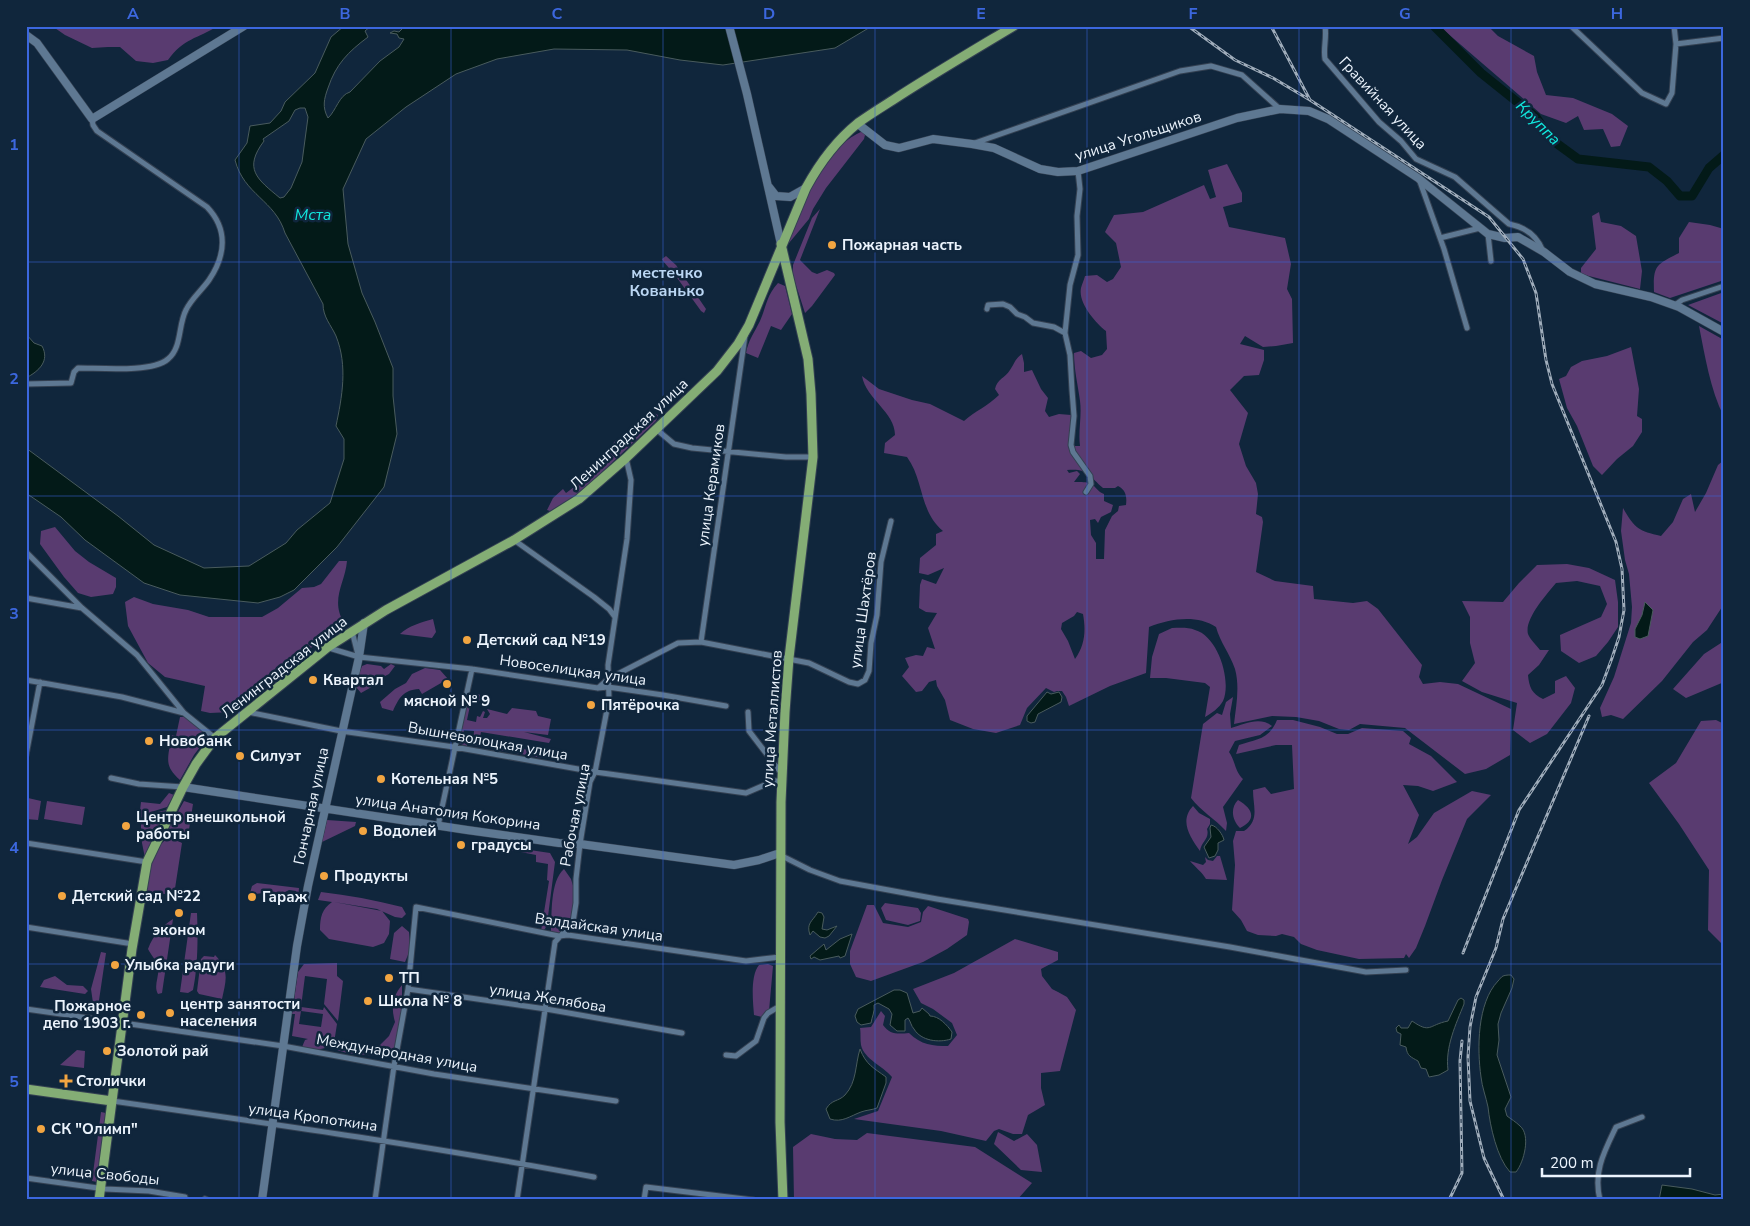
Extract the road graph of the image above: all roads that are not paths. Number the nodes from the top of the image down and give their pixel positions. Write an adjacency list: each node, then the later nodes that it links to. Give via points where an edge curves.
1 (244, 26): 11 (street)
2 (729, 26): 16 (street)
3 (1014, 26): 12 (main road, Ленинградская улица)
4 (1324, 26): 22 (street, Гравийная улица, via 1325,59 1379,122 1416,159 1456,177 1509,224 1521,226 1539,240)
5 (1571, 26): 9 (street, via 1642,93 1666,104 1672,93)
6 (1674, 26): 9 (street)
7 (26, 35): 11 (street, via 36,43)
8 (1724, 38): 9 (street)
9 (1676, 44)
10 (1280, 109): 13 (street, via 1242,75 1211,66 1180,71); 14 (street, улица Угольщиков, via 1237,118); 15 (street, улица Угольщиков, via 1308,111 1328,119)
11 (92, 119): 33 (street, via 97,131 207,207 217,219 223,237 222,253 210,278 186,309 176,349 168,360 126,369 78,368 70,383)
12 (858, 124): 13 (street, улица Угольщиков, via 885,145 899,148 933,139); 17 (main road, Ленинградская улица, via 836,145)
13 (972, 144): 14 (street, улица Угольщиков, via 994,148 1040,169)
14 (1078, 171): 27 (street, via 1078,256)
15 (1418, 178): 18 (street, улица Угольщиков); 20 (street)
16 (768, 187): 17 (street, via 776,196 790,196); 21 (street)
17 (806, 188): 21 (main road, Ленинградская улица)
18 (1480, 228): 19 (street, улица Угольщиков); 20 (street)
19 (1488, 234): 22 (street, via 1518,237); 23 (street)
20 (1440, 238): 29 (street)
21 (782, 244): 30 (main road, Ленинградская улица); 36 (main road, улица Металлистов, via 808,359)
22 (1544, 252): 25 (street, via 1570,272 1596,284)
23 (1491, 261)
24 (1724, 286): 25 (street)
25 (1675, 305): 31 (street)
26 (987, 309): 28 (street, via 988,305 1002,304 1033,323)
27 (1065, 324): 28 (street); 32 (street)
28 (1054, 328): 32 (street)
29 (1467, 328)
30 (746, 330): 34 (main road, Ленинградская улица, via 717,371); 35 (street, улица Керамиков)
31 (1724, 332)
32 (1065, 333): 38 (street, via 1070,355 1074,416 1071,445 1090,476 1091,484)
33 (26, 384)
34 (656, 429): 35 (street, via 674,444); 37 (main road, Ленинградская улица)
35 (728, 452): 36 (street); 47 (street, улица Керамиков)
36 (813, 457): 50 (main road, улица Металлистов)
37 (626, 458): 40 (main road, Ленинградская улица, via 579,499); 44 (street, Рабочая улица, via 631,480 629,523)
38 (1086, 492)
39 (892, 521): 50 (street, улица Шахтёров, via 880,562 877,615 865,680 858,684 849,682 809,663)
40 (514, 540): 44 (street, via 609,609); 45 (main road, Ленинградская улица)
41 (26, 552): 43 (street)
42 (26, 598): 43 (street)
43 (82, 608): 60 (street, via 137,655)
44 (615, 618): 52 (street, Рабочая улица)
45 (364, 623): 46 (main road, Ленинградская улица); 49 (street, Гончарная улица)
46 (352, 631): 48 (main road, Ленинградская улица); 49 (street, Гончарная улица)
47 (701, 642): 50 (street); 52 (street, via 678,644)
48 (328, 647): 49 (street, Новоселицкая улица); 58 (main road, Ленинградская улица)
49 (358, 656): 51 (street, Новоселицкая улица); 61 (street, Гончарная улица)
50 (789, 658): 66 (main road, улица Металлистов)
51 (472, 669): 56 (street, Новоселицкая улица); 63 (street)
52 (608, 679): 55 (street, Рабочая улица); 56 (street)
53 (26, 680): 54 (street)
54 (40, 682): 60 (street, via 122,697); 64 (street)
55 (608, 687): 56 (street, Новоселицкая улица); 57 (street, Новоселицкая улица); 65 (street, Рабочая улица)
56 (598, 688)
57 (726, 706)
58 (248, 712): 61 (street, Вышневолоцкая улица); 62 (main road, Ленинградская улица)
59 (748, 712): 66 (street, via 748,731)
60 (184, 713): 62 (street)
61 (341, 731): 63 (street, Вышневолоцкая улица); 69 (street, Гончарная улица)
62 (215, 738): 68 (main road, Ленинградская улица)
63 (454, 747): 65 (street, Вышневолоцкая улица); 70 (street)
64 (26, 755)
65 (596, 772): 66 (street, Вышневолоцкая улица, via 746,793); 72 (street, Рабочая улица, via 590,782)
66 (782, 777): 73 (main road, улица Металлистов)
67 (111, 778): 68 (street, улица Анатолия Кокорина)
68 (183, 787): 69 (street, улица Анатолия Кокорина); 74 (main road, Ленинградская улица)
69 (324, 808): 70 (street, улица Анатолия Кокорина); 86 (street, Гончарная улица, via 297,946)
70 (438, 826): 72 (street, улица Анатолия Кокорина)
71 (26, 843): 74 (street)
72 (580, 844): 73 (street, улица Анатолия Кокорина, via 734,865); 76 (street, Рабочая улица, via 573,922)
73 (780, 854): 78 (main road, улица Металлистов); 79 (street, via 840,881 908,894 1366,972)
74 (147, 862): 77 (main road, Ленинградская улица)
75 (26, 927): 77 (street)
76 (559, 936): 78 (street, Валдайская улица, via 746,961); 80 (street, Валдайская улица, via 416,907); 83 (street, Рабочая улица, via 555,942)
77 (133, 944): 84 (main road, Ленинградская улица)
78 (780, 957): 81 (main road, улица Металлистов)
79 (1406, 970)
80 (408, 989): 83 (street, улица Желябова); 88 (street)
81 (780, 1006): 87 (street, via 766,1015 756,1041 736,1056); 107 (main road, улица Металлистов)
82 (26, 1008): 84 (street, Международная улица)
83 (546, 1009): 85 (street, улица Желябова); 89 (street, Рабочая улица)
84 (122, 1023): 86 (street, Международная улица); 91 (main road, Ленинградская улица)
85 (682, 1033)
86 (283, 1046): 88 (street, Международная улица); 94 (street, Гончарная улица)
87 (726, 1055)
88 (394, 1066): 89 (street, Международная улица); 95 (street)
89 (533, 1089): 92 (street, Международная улица); 96 (street, Рабочая улица)
90 (26, 1090): 91 (main road, улица Кропоткина)
91 (112, 1101): 94 (street, улица Кропоткина); 99 (main road, Ленинградская улица)
92 (616, 1101)
93 (1642, 1117): 108 (street, via 1616,1127 1612,1134 1601,1157 1597,1187)
94 (271, 1125): 95 (street, улица Кропоткина); 102 (street, Гончарная улица)
95 (385, 1142): 96 (street, улица Кропоткина); 103 (street)
96 (522, 1164): 98 (street, улица Кропоткина); 104 (street, Рабочая улица)
97 (26, 1178): 99 (street, улица Свободы)
98 (594, 1178)
99 (101, 1189): 100 (street, улица Свободы, via 149,1191); 101 (main road, Ленинградская улица)
100 (182, 1199)
101 (99, 1200)
102 (262, 1200)
103 (375, 1200)
104 (517, 1200)
105 (644, 1200): 106 (street, via 646,1187)
106 (753, 1200)
107 (783, 1200)
108 (1600, 1200)

